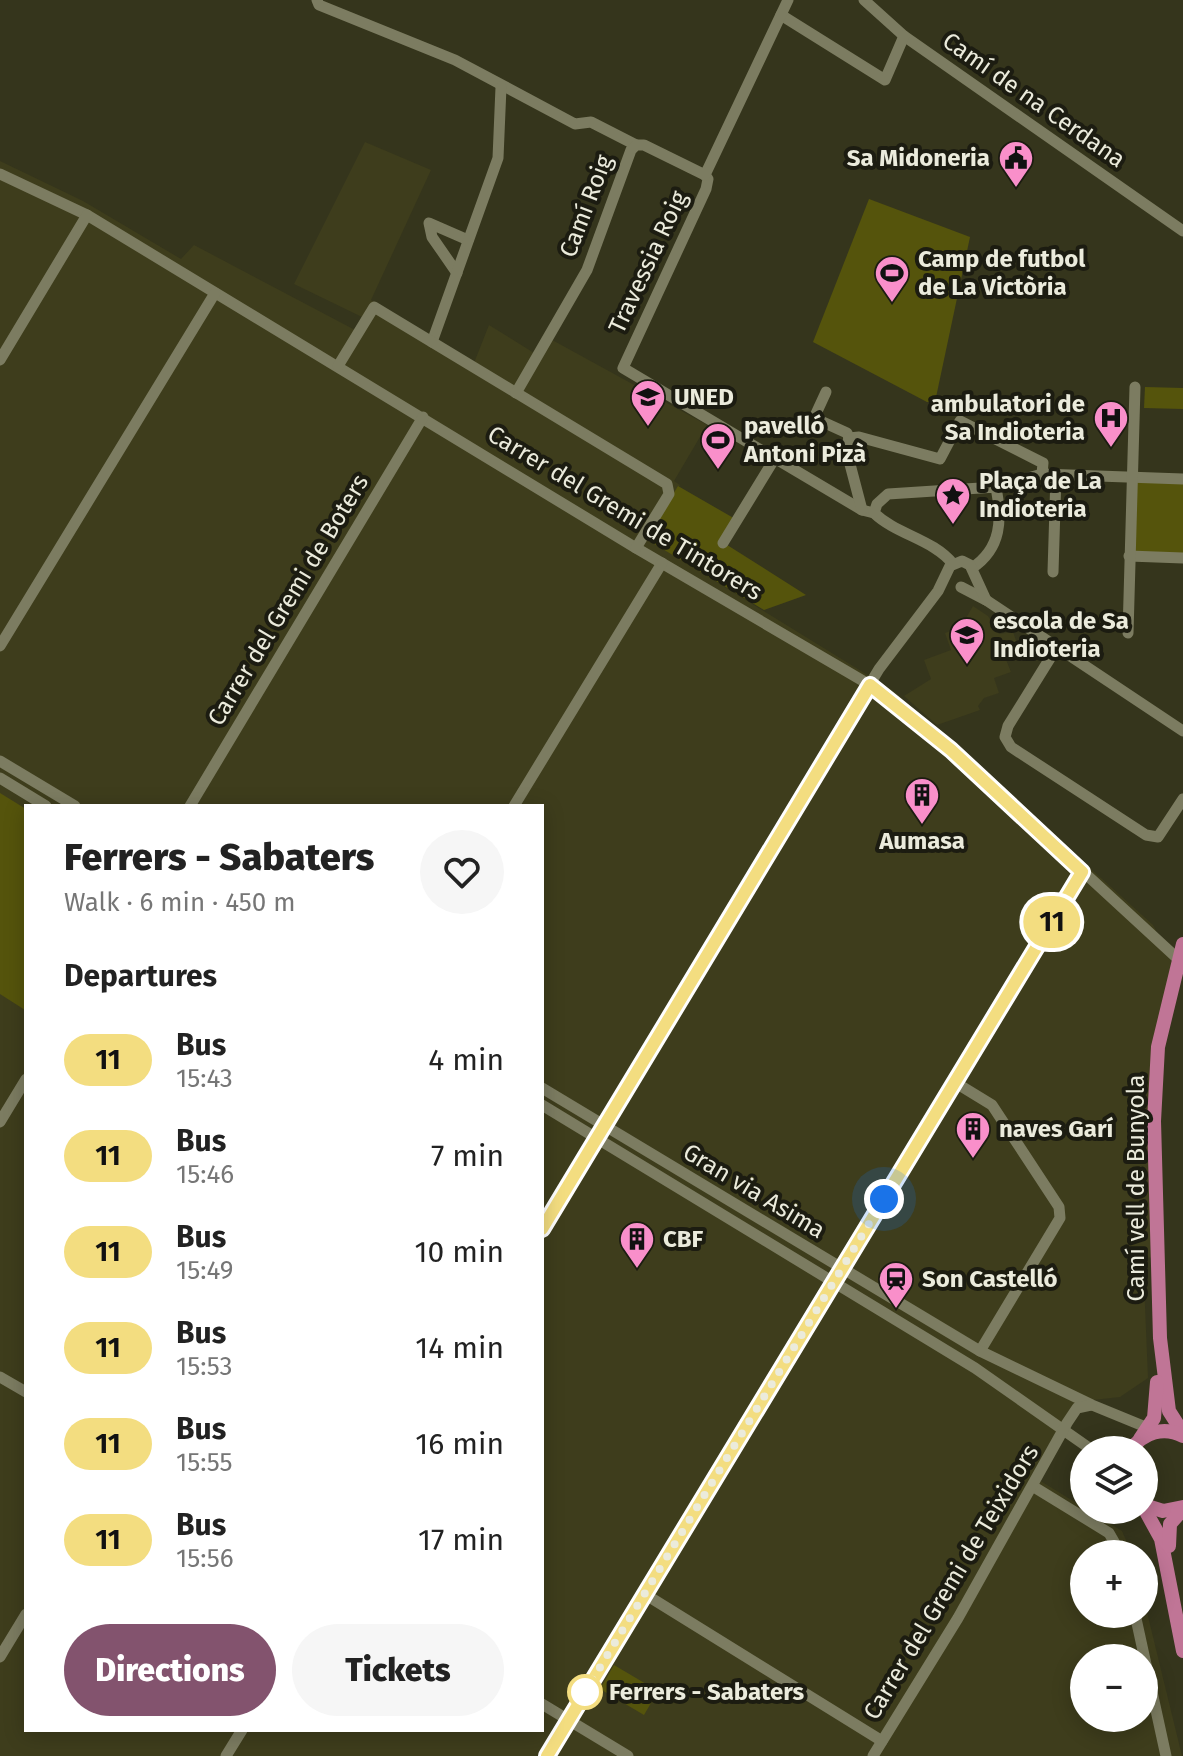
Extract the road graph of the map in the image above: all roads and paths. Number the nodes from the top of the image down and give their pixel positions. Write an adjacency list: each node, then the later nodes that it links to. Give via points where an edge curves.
1 (317, 0): 6 (street, via 455,60)
2 (788, 0): 4 (street)
3 (864, 0): 5 (street, Camí de na Cerdana)
4 (781, 15): 5 (street, via 885,80); 9 (street)
5 (904, 36): 11 (street, Camí de na Cerdana)
6 (501, 87): 7 (street, via 575,124 591,122); 12 (street, via 498,158)
7 (636, 145): 9 (street, Camí Roig); 20 (street, Camí Roig, via 587,270)
8 (0, 174): 10 (street, Carrer del Gremi de Tintorers)
9 (705, 175): 23 (street, Travessia Roig, via 706,189 623,368)
10 (87, 215): 14 (street, Carrer del Gremi de Tintorers); 16 (street)
11 (1183, 231)
12 (468, 240): 13 (street); 13 (street, via 429,223 432,237)
13 (457, 273): 15 (street)
14 (215, 293): 17 (street, Carrer del Gremi de Tintorers); 42 (street)
15 (432, 342): 17 (street, via 374,307); 20 (street)
16 (0, 360)
17 (338, 366): 21 (street, Carrer del Gremi de Tintorers)
18 (1135, 387): 26 (street)
19 (826, 392): 22 (street, via 814,418)
20 (516, 393): 31 (street, via 667,484 669,494)
21 (423, 417): 31 (street, Carrer del Gremi de Tintorers); 51 (street, Carrer del Gremi de Boters)
22 (849, 438): 24 (street, via 940,459 960,421 1043,463); 29 (street, via 846,449)
23 (775, 458): 29 (street); 30 (street)
24 (1042, 474): 25 (street); 28 (street)
25 (1056, 475): 26 (street); 37 (street)
26 (1132, 478): 27 (street); 32 (street)
27 (1183, 479)
28 (996, 487): 29 (street, via 888,494); 36 (street, via 1002,518 997,539)
29 (868, 512): 35 (street, via 935,548)
30 (723, 543)
31 (636, 548): 34 (street, Carrer del Gremi de Tintorers)
32 (1129, 556): 33 (street); 41 (street)
33 (1183, 558)
34 (662, 563): 44 (street, Carrer del Gremi de Tintorers); 52 (street)
35 (950, 569): 36 (street, via 962,561); 38 (street, via 950,582); 39 (street)
36 (973, 570): 38 (street, via 971,583); 40 (street)
37 (1053, 572)
38 (959, 587): 39 (street); 40 (street)
39 (938, 591): 44 (street)
40 (986, 600): 43 (street)
41 (1128, 633)
42 (0, 646)
43 (1057, 647): 45 (street); 48 (street, via 1008,726 1005,737 1011,747 1146,835 1158,837)
44 (870, 685): 53 (street, Carrer del Gremi de Tintorers, via 951,750); 60 (street)
45 (1183, 731)
46 (0, 761): 50 (street)
47 (0, 778): 49 (street)
48 (1183, 799)
49 (43, 804)
50 (72, 804)
51 (191, 804)
52 (515, 804)
53 (1082, 872): 54 (street, Carrer del Gremi de Tintorers); 56 (street)
54 (1180, 961): 65 (main road, Camí vell de Bunyola, via 1158,1047 1154,1121)
55 (24, 1082): 59 (street)
56 (956, 1083): 63 (street); 66 (street, via 992,1105 1059,1207 1060,1218)
57 (544, 1089): 60 (street, Gran via Asima)
58 (544, 1106): 61 (street, Gran via Asima)
59 (0, 1122)
60 (603, 1126): 61 (street); 63 (street, Gran via Asima)
61 (596, 1138): 62 (street); 64 (street, Gran via Asima)
62 (544, 1226)
63 (841, 1269): 64 (street); 66 (street, Gran via Asima)
64 (833, 1281): 70 (street, Gran via Asima); 82 (street)
65 (1160, 1338): 71 (main road, via 1169,1411); 74 (main road, via 1156,1405)
66 (980, 1351): 69 (street, Gran via Asima)
67 (0, 1377): 68 (street)
68 (24, 1391)
69 (1092, 1405): 70 (street, Carrer del Gremi de Teixidors, via 1075,1410); 73 (street, Gran via Asima)
70 (1066, 1431): 72 (street, Gran via Asima); 76 (street, Carrer del Gremi de Teixidors)
71 (1183, 1434): 75 (main road)
72 (1073, 1436)
73 (1143, 1436)
74 (1145, 1436)
75 (1158, 1436)
76 (1034, 1487): 80 (street); 90 (street, Carrer del Gremi de Teixidors)
77 (1158, 1510): 78 (main road)
78 (1182, 1511): 81 (main road)
79 (1154, 1524): 81 (main road)
80 (1113, 1540)
81 (1170, 1574): 85 (main road)
82 (643, 1593): 88 (street); 90 (street)
83 (24, 1617): 86 (street)
84 (1138, 1628): 95 (street)
85 (1183, 1651)
86 (0, 1657)
87 (544, 1705): 88 (street)
88 (569, 1720): 92 (street); 93 (street)
89 (241, 1732): 91 (street)
90 (882, 1741): 94 (street, Carrer del Gremi de Teixidors)
91 (226, 1756)
92 (547, 1756)
93 (628, 1756)
94 (873, 1756)
95 (1166, 1756)

